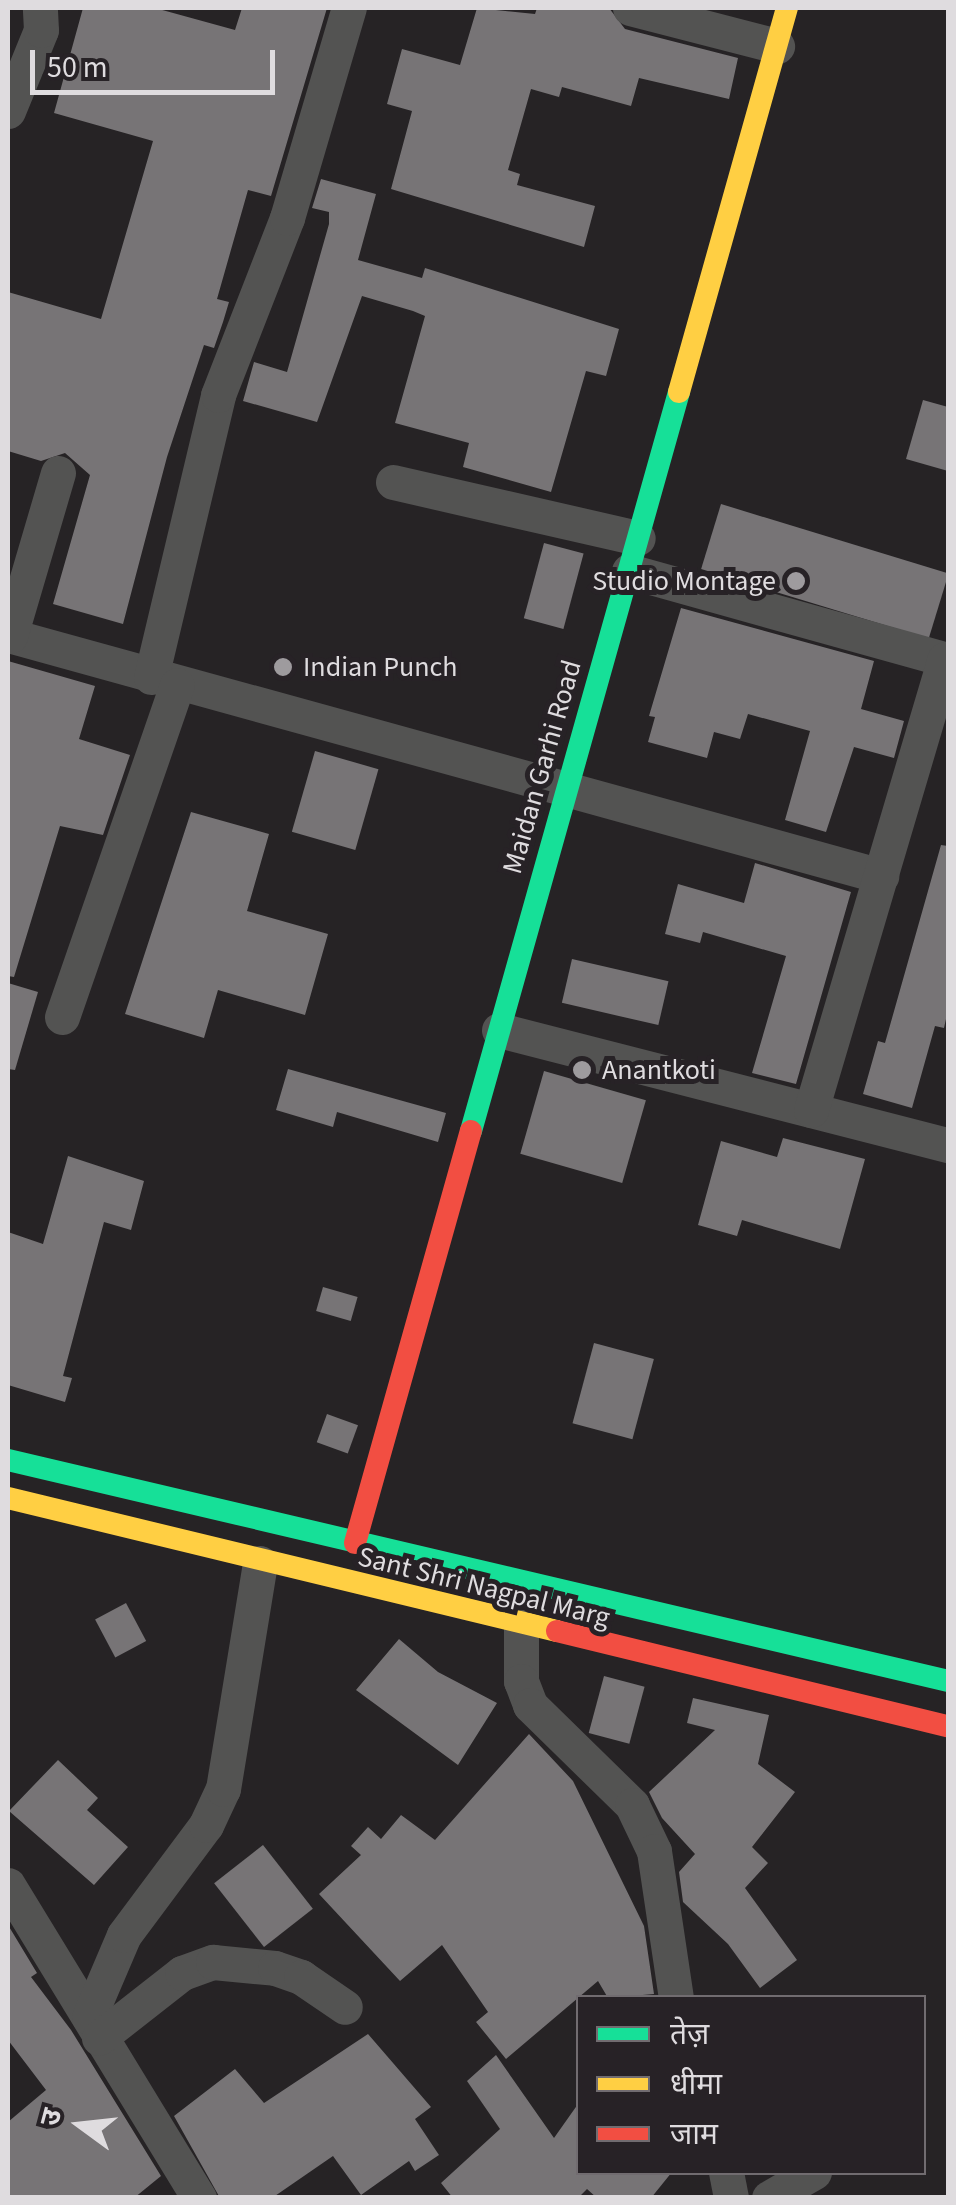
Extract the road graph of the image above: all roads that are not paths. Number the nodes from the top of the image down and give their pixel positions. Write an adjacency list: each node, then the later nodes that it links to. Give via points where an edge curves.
1 (40, 8): 6 (street, via 40,30)
2 (350, 8): 12 (street, via 287,218 218,395)
3 (630, 8): 5 (street)
4 (787, 8): 5 (main road, Maidan Garhi Road)
5 (776, 46): 9 (main road, Maidan Garhi Road)
6 (8, 111)
7 (58, 474): 10 (street)
8 (393, 482): 9 (street)
9 (633, 554): 11 (street); 13 (main road, Maidan Garhi Road)
10 (9, 636): 12 (street)
11 (947, 659): 14 (street)
12 (164, 682): 13 (street); 15 (street)
13 (566, 793): 14 (street); 16 (main road, Maidan Garhi Road)
14 (881, 876): 17 (street)
15 (62, 1017)
16 (500, 1030): 17 (street); 21 (main road, Maidan Garhi Road)
17 (812, 1110): 18 (street)
18 (948, 1144)
19 (8, 1460): 21 (main road, Sant Shri Nagpal Marg)
20 (8, 1498): 22 (main road, Sant Shri Nagpal Marg)
21 (355, 1542): 24 (main road, Sant Shri Nagpal Marg)
22 (260, 1563): 23 (main road, Sant Shri Nagpal Marg); 29 (street, via 222,1789 206,1825 124,1934)
23 (520, 1627): 25 (main road, Sant Shri Nagpal Marg); 27 (street, via 521,1681 530,1704 632,1805 654,1851)
24 (948, 1681)
25 (948, 1726)
26 (8, 1884): 29 (street)
27 (676, 1995)
28 (345, 2007): 29 (street, via 302,1977 213,1962 182,1973)
29 (94, 2027): 31 (street)
30 (809, 2175): 32 (street)
31 (198, 2198)
32 (769, 2198)

